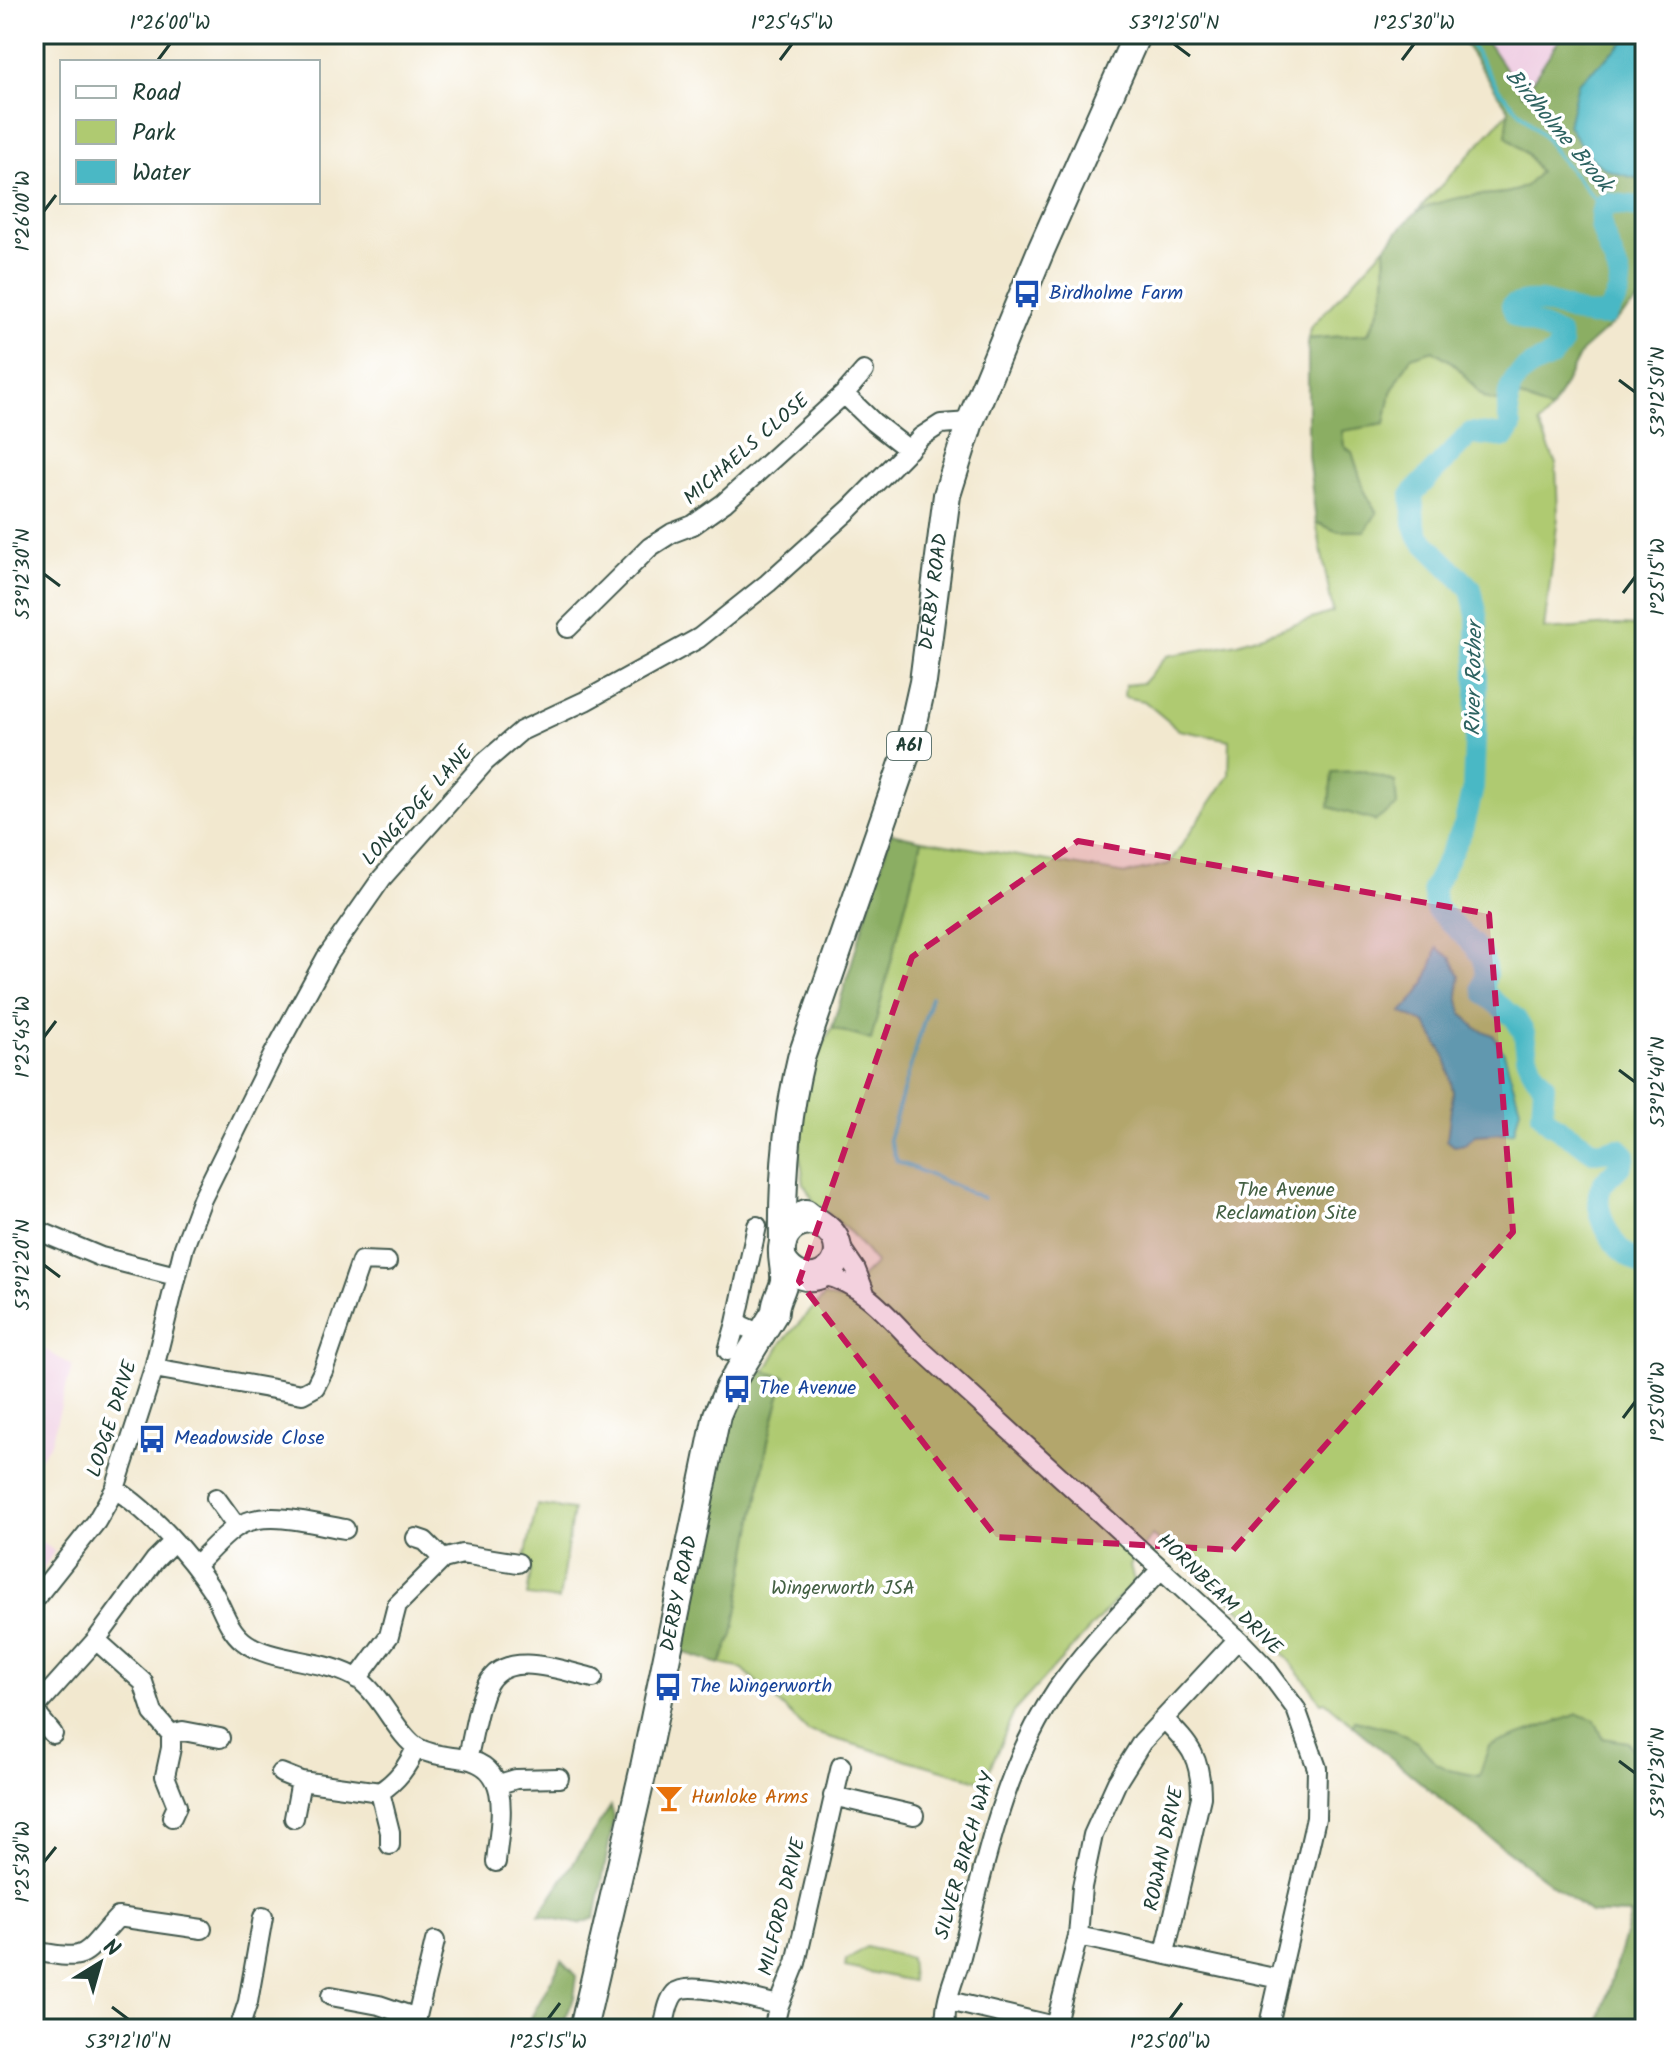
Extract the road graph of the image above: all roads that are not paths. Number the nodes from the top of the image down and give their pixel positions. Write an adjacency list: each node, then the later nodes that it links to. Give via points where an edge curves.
1 (1137, 34): 4 (highway, DERBY ROAD / A61)
2 (864, 371): 3 (street, MICHAELS CLOSE)
3 (844, 394): 5 (street); 6 (street, MICHAELS CLOSE, via 724,503 650,547)
4 (970, 422): 5 (street, LONGEDGE LANE, via 941,424); 7 (highway, DERBY ROAD / A61, via 947,495 917,717 801,1058)
5 (909, 450): 13 (street, LONGEDGE LANE, via 768,583 699,638 521,731 451,798 382,878 326,958 202,1199)
6 (568, 628)
7 (784, 1167): 10 (highway, DERBY ROAD / A61, via 807,1214); 11 (highway, DERBY ROAD / A61)
8 (757, 1226): 16 (street)
9 (34, 1229): 13 (street, via 101,1257)
10 (828, 1232): 11 (highway, via 813,1222 796,1225 787,1234); 14 (highway, via 836,1258); 15 (street, HORNBEAM DRIVE, via 856,1270)
11 (783, 1251): 14 (highway, via 794,1273); 17 (highway, DERBY ROAD / A61, via 784,1278)
12 (387, 1262): 19 (street, via 361,1261 323,1371 309,1391)
13 (176, 1276): 19 (street, LODGE DRIVE)
14 (820, 1276): 15 (street, HORNBEAM DRIVE, via 837,1278); 17 (highway, DERBY ROAD / A61)
15 (865, 1293): 29 (street, HORNBEAM DRIVE)
16 (736, 1323): 17 (street); 18 (street)
17 (768, 1323): 67 (highway, DERBY ROAD / A61, via 717,1415)
18 (728, 1351)
19 (154, 1368): 20 (street, LODGE DRIVE)
20 (115, 1489): 25 (street); 30 (street, LODGE DRIVE, via 96,1522)
21 (216, 1498): 22 (street)
22 (237, 1527): 23 (street, via 273,1519); 28 (street)
23 (345, 1529)
24 (416, 1538): 26 (street)
25 (173, 1542): 28 (street); 32 (street)
26 (443, 1559): 27 (street, via 462,1554); 34 (street, via 397,1605 389,1636)
27 (518, 1563)
28 (195, 1566): 34 (street, via 241,1640 255,1649 325,1665)
29 (1161, 1569): 31 (street, HORNBEAM DRIVE); 62 (street, SILVER BIRCH WAY, via 1077,1662 1012,1772)
30 (34, 1600)
31 (1238, 1639): 36 (street); 60 (street, HORNBEAM DRIVE, via 1296,1709 1317,1768 1316,1818)
32 (96, 1640): 35 (street); 38 (street, via 143,1682 153,1713)
33 (593, 1678): 41 (street, via 531,1665 496,1673 486,1687)
34 (357, 1679): 40 (street)
35 (35, 1707): 37 (street)
36 (1164, 1719): 56 (street, via 1117,1782 1093,1835); 59 (street, ROWAN DRIVE, via 1196,1754 1201,1773 1201,1797)
37 (53, 1734)
38 (171, 1734): 39 (street); 50 (street, via 165,1776 177,1806)
39 (220, 1738)
40 (416, 1748): 41 (street); 47 (street, via 408,1765)
41 (467, 1759): 46 (street, via 482,1765)
42 (841, 1766): 48 (street, MILFORD DRIVE)
43 (281, 1773): 45 (street)
44 (559, 1778): 46 (street)
45 (301, 1781): 47 (street); 51 (street)
46 (499, 1784): 53 (street)
47 (380, 1792): 52 (street)
48 (833, 1796): 49 (street); 63 (street, MILFORD DRIVE, via 796,1963)
49 (914, 1815)
50 (172, 1817)
51 (294, 1818)
52 (390, 1845)
53 (496, 1862)
54 (263, 1917): 66 (street)
55 (202, 1929): 58 (street, via 118,1917 81,1955 69,1958)
56 (1078, 1936): 59 (street); 65 (street)
57 (435, 1941): 64 (street)
58 (34, 1951)
59 (1165, 1953): 60 (street)
60 (1279, 1979): 71 (street, HORNBEAM DRIVE)
61 (331, 1996): 64 (street, via 379,2005)
62 (949, 2001): 65 (street); 70 (street, SILVER BIRCH WAY)
63 (779, 2005): 68 (street, via 683,1989 670,2003); 69 (street, MILFORD DRIVE)
64 (416, 2024)
65 (1061, 2028)
66 (239, 2029)
67 (583, 2029)
68 (663, 2029)
69 (773, 2029)
70 (947, 2029)
71 (1268, 2029)

